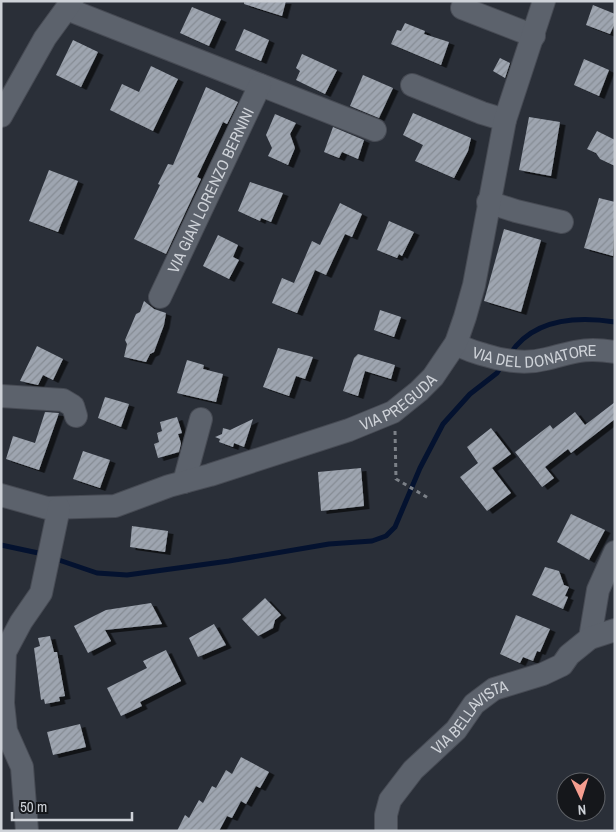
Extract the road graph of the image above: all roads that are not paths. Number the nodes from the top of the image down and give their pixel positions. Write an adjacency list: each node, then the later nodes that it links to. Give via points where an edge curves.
1 (544, 1): 4 (street, VIA PREGUDA)
2 (69, 5): 5 (street); 7 (street, via 45,38)
3 (462, 8): 4 (street)
4 (534, 36): 8 (street, VIA PREGUDA)
5 (260, 85): 9 (street); 12 (street, VIA GIAN LORENZO BERNINI)
6 (412, 85): 8 (street)
7 (1, 116)
8 (505, 120): 10 (street, VIA PREGUDA)
9 (375, 130)
10 (488, 202): 11 (street); 13 (street, VIA PREGUDA, via 474,285)
11 (562, 222)
12 (160, 297)
13 (456, 343): 14 (street, VIA DEL DONATORE, via 492,357 518,362 545,360 590,348); 18 (street, VIA PREGUDA, via 433,377 394,411 349,430)
14 (615, 352)
15 (1, 396): 16 (street, via 63,400 73,406)
16 (76, 416)
17 (200, 419): 18 (street)
18 (184, 482): 20 (street, VIA PREGUDA, via 115,506)
19 (1, 495): 20 (street, VIA PREGUDA)
20 (59, 508): 24 (street, via 41,593 5,652 3,703 6,731 22,767)
21 (615, 552): 23 (street, via 598,590)
22 (615, 630): 23 (street)
23 (590, 638): 25 (street, VIA BELLAVISTA, via 562,665 494,689 474,704 456,730 413,770 390,800)
24 (27, 831)
25 (386, 831)

